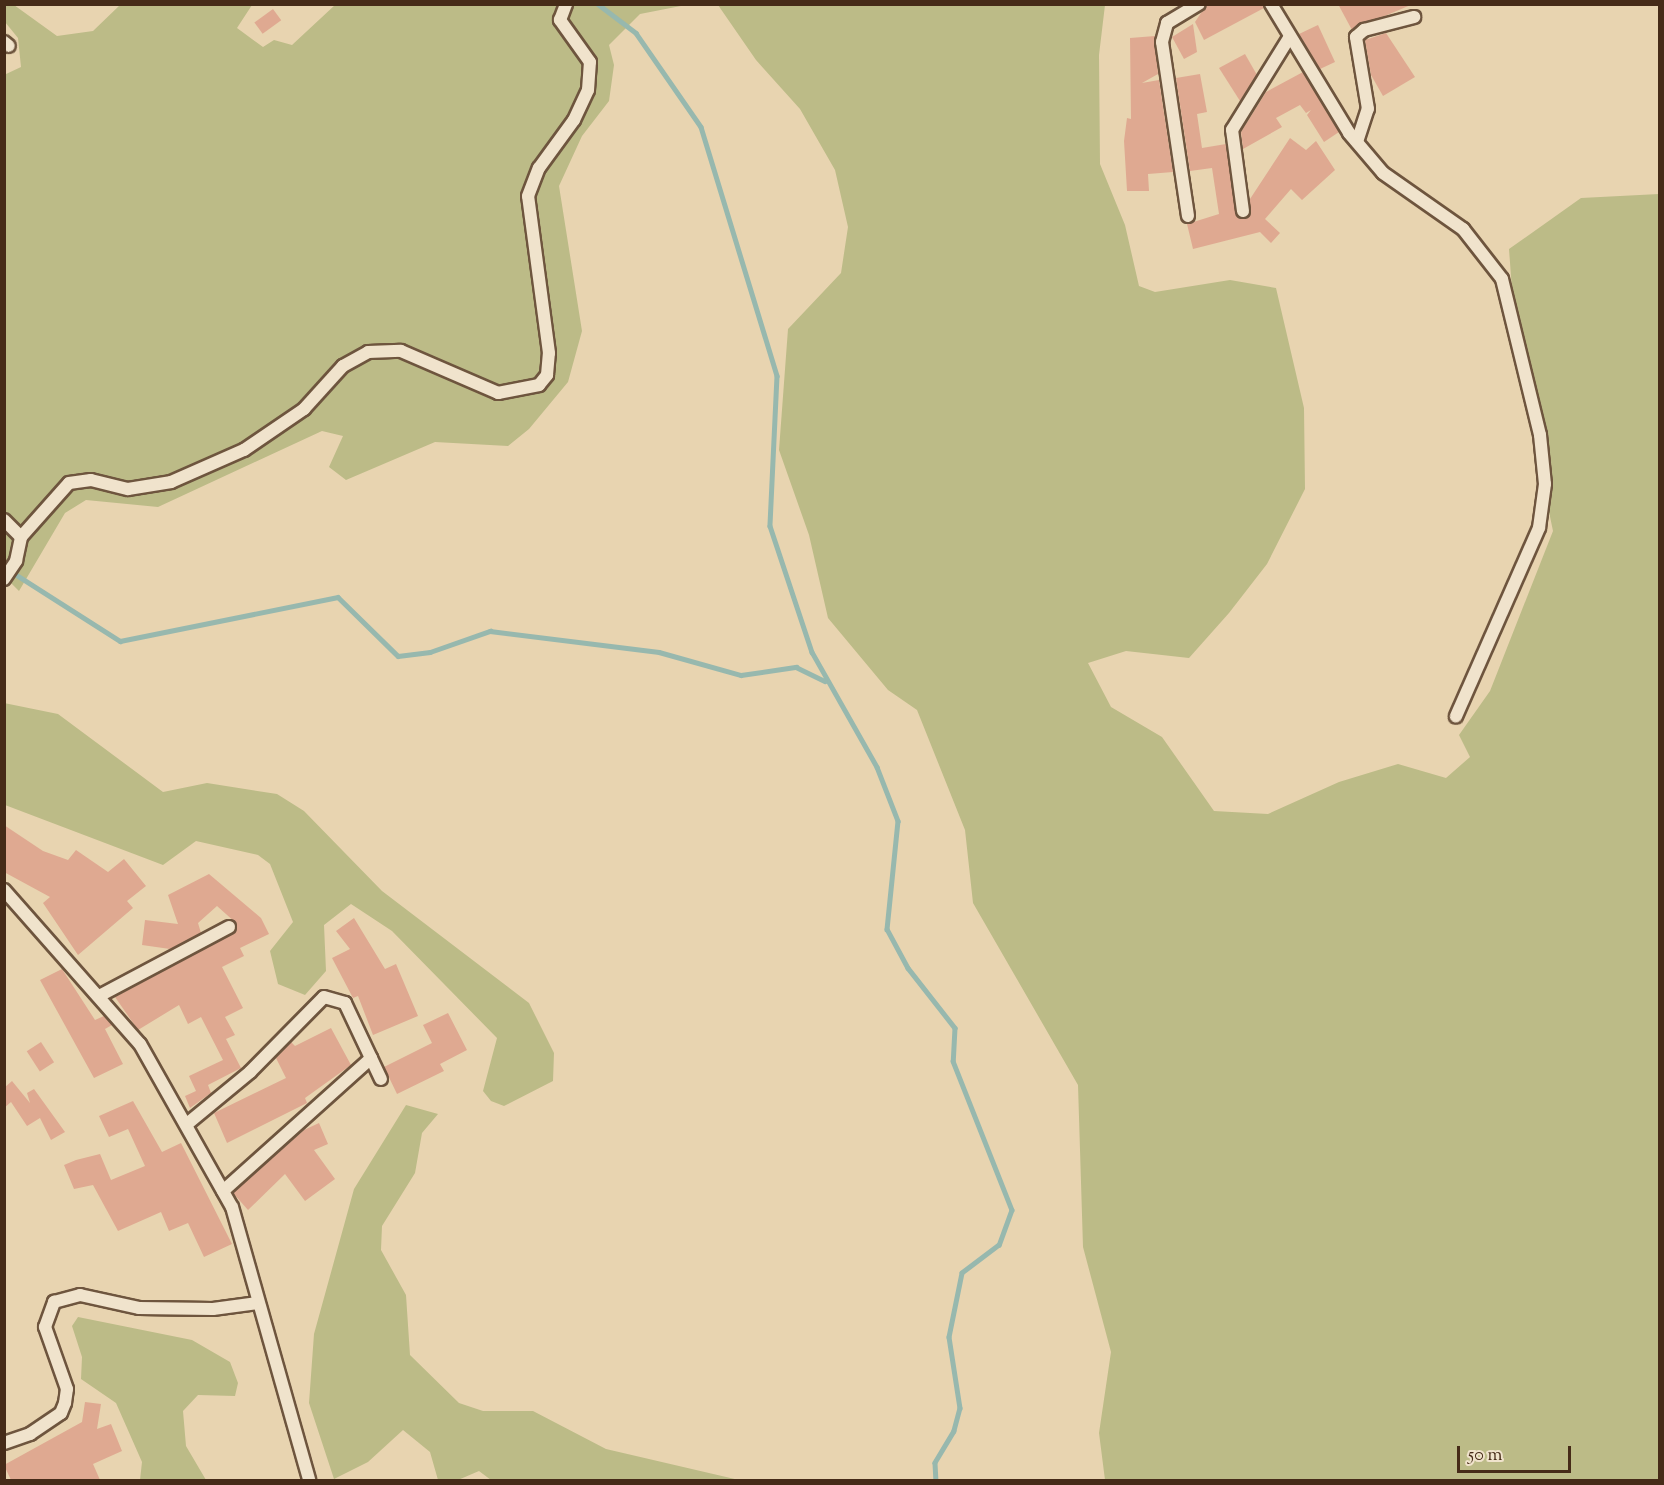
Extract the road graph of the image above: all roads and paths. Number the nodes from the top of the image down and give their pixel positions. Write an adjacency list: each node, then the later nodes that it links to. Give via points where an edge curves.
1 (566, 4): 10 (street, via 560,20 590,62 588,90 574,120 539,168 528,196 549,353 547,375 539,385 498,393 401,351 368,352 343,366 304,409 244,450 150,488 69,483)
2 (1199, 4): 8 (street, via 1167,23 1162,42)
3 (1271, 4): 5 (street)
4 (1414, 17): 6 (street, via 1364,30 1356,37 1368,109)
5 (1289, 38): 6 (street); 7 (street, via 1232,130)
6 (1356, 142): 12 (street, via 1383,173 1456,222 1498,268 1540,435 1545,484 1539,528)
7 (1243, 211)
8 (1188, 216)
9 (4, 520): 10 (street)
10 (21, 537): 11 (street, via 16,561)
11 (4, 579)
12 (1456, 716)
13 (4, 890): 15 (street)
14 (228, 927): 15 (street)
15 (101, 995): 18 (street, via 140,1044)
16 (371, 1058): 17 (street); 18 (street, via 345,1003 324,997 250,1072); 19 (street)
17 (381, 1079)
18 (187, 1125): 19 (street)
19 (223, 1191): 20 (street, via 241,1231)
20 (258, 1303): 21 (street, via 213,1310 139,1308 80,1295 54,1302 45,1328 68,1389 65,1403 61,1413 30,1434); 22 (street)
21 (4, 1443)
22 (309, 1480)

